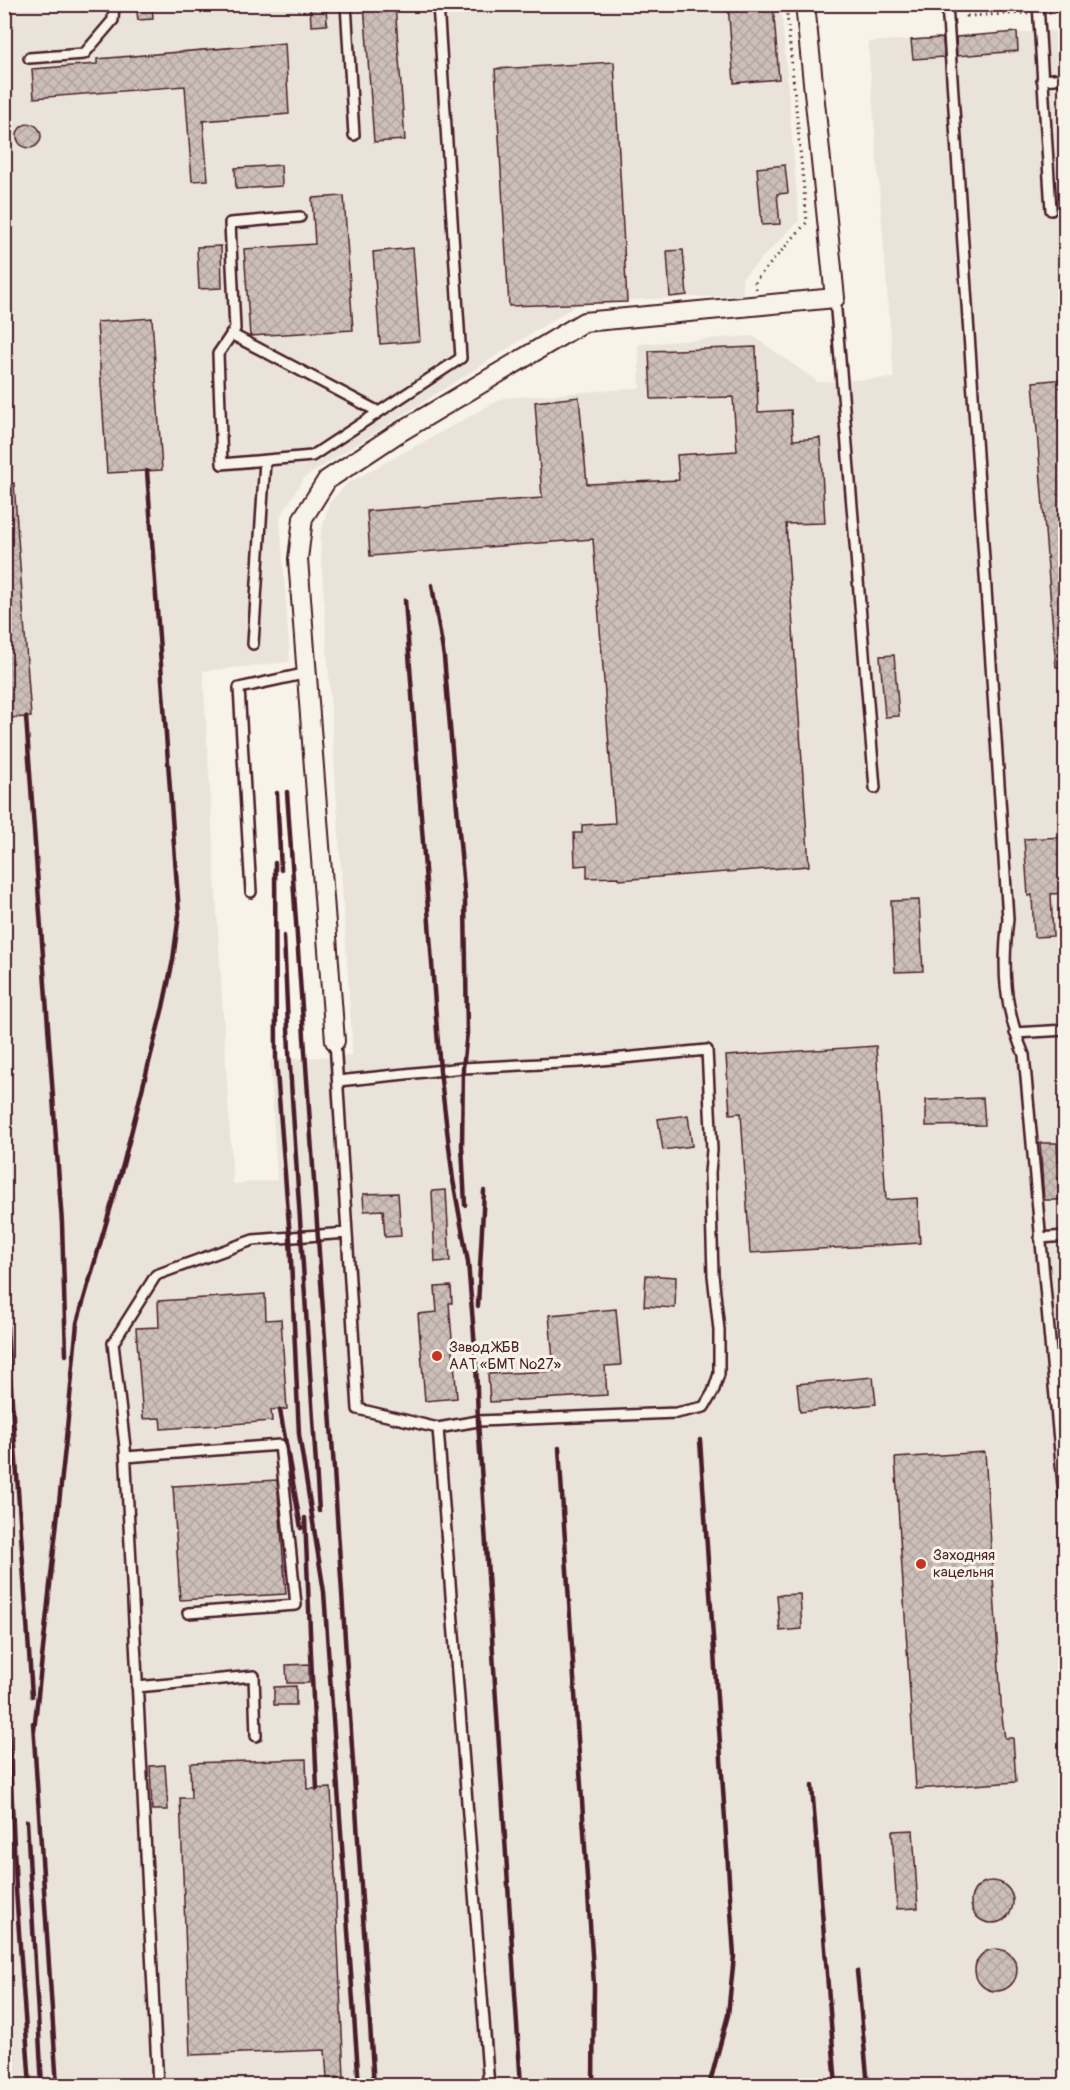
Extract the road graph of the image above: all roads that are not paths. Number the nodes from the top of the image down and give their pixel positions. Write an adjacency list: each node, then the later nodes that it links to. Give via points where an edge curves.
1 (114, 4): 7 (lane, via 113,20 84,54)
2 (346, 4): 10 (lane)
3 (438, 4): 15 (lane, via 461,358)
4 (805, 4): 13 (street)
5 (947, 4): 22 (lane, via 1008,919 1004,951 1008,1008)
6 (1038, 9): 9 (lane)
7 (29, 58)
8 (1065, 78): 9 (lane)
9 (1042, 80): 11 (lane)
10 (354, 135)
11 (1051, 210)
12 (300, 217): 14 (lane, via 230,223 235,329)
13 (836, 298): 18 (street, via 584,322 327,480 303,518 298,559); 19 (lane)
14 (231, 334): 15 (lane); 16 (lane, via 218,354 222,464)
15 (379, 412): 16 (lane, via 312,456)
16 (265, 461): 17 (lane)
17 (253, 644)
18 (308, 673): 20 (lane, via 239,688); 23 (street)
19 (875, 788)
20 (251, 892)
21 (1065, 1030): 22 (lane)
22 (1015, 1033): 27 (lane, via 1024,1055)
23 (335, 1041): 24 (lane)
24 (338, 1082): 25 (lane); 28 (lane, via 463,1068 707,1050 719,1374 704,1407 676,1413 478,1421)
25 (347, 1233): 28 (lane, via 358,1408); 29 (lane, via 253,1240 156,1275 113,1343)
26 (1065, 1236): 27 (lane)
27 (1040, 1238): 30 (lane)
28 (438, 1428): 35 (lane)
29 (126, 1456): 31 (lane, via 280,1444 296,1605); 32 (lane)
30 (1064, 1496)
31 (188, 1613)
32 (137, 1687): 33 (lane, via 254,1676); 34 (lane)
33 (256, 1736)
34 (158, 2085)
35 (489, 2085)

